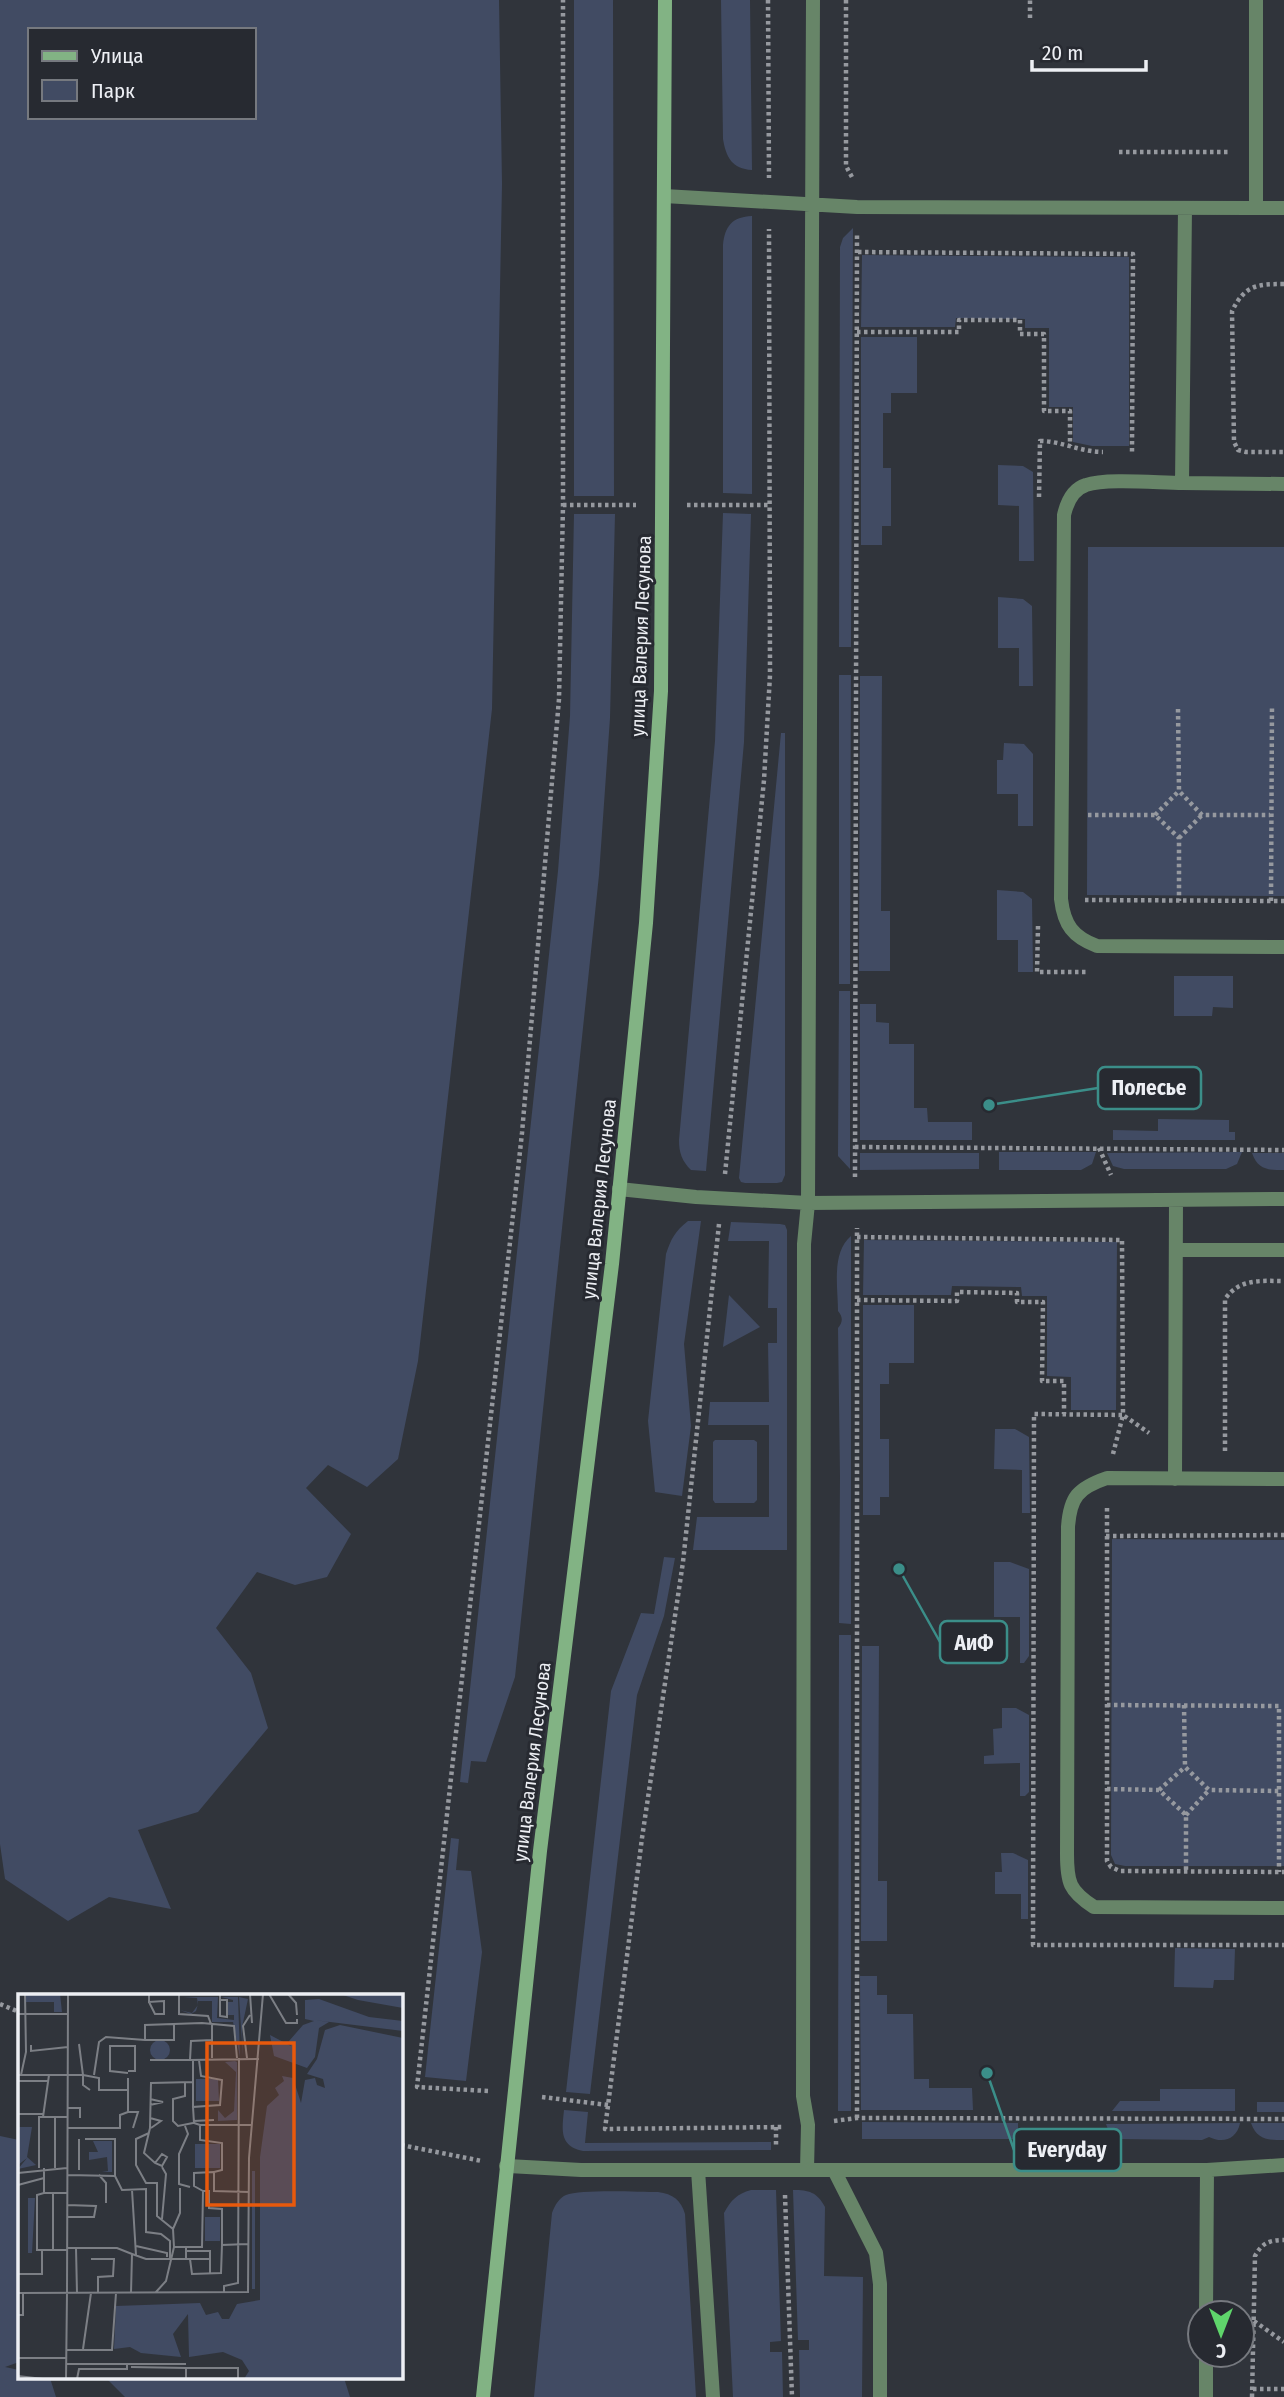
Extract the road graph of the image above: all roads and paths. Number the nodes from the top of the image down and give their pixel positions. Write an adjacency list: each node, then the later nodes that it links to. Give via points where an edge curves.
1 (563, 0): 72 (path, via 564,505 559,699 522,1133 417,2087)
2 (665, 0): 11 (main road, улица Валерия Лесунова)
3 (768, 0): 12 (path)
4 (813, 0): 13 (lane)
5 (846, 0): 14 (path, via 846,166 858,181)
6 (1030, 0): 8 (path)
7 (1255, 0): 10 (lane)
8 (1030, 18)
9 (1119, 152): 10 (path)
10 (1255, 152): 16 (lane)
11 (664, 196): 12 (lane); 41 (main road, улица Валерия Лесунова, via 661,691 646,923)
12 (769, 202): 13 (lane); 42 (path, via 770,675 764,780)
13 (811, 204): 14 (lane); 46 (lane)
14 (857, 206): 15 (lane); 19 (path)
15 (1185, 208): 16 (lane); 24 (lane)
16 (1255, 208): 17 (lane)
17 (1284, 208)
18 (1284, 284): 21 (path, via 1248,289 1232,311 1234,442 1246,453)
19 (857, 332): 20 (path, via 960,332 960,320 1020,320 1020,334 1044,334 1044,411 1070,411); 39 (path)
20 (1070, 446)
21 (1284, 452)
22 (1132, 453): 23 (path)
23 (1101, 482): 24 (lane); 38 (lane, via 1075,492 1064,515 1063,916 1084,941 1097,946)
24 (1182, 483): 25 (lane)
25 (1284, 484)
26 (1272, 705): 32 (path)
27 (1178, 709): 28 (path)
28 (1180, 791): 30 (path); 31 (path)
29 (1082, 815): 30 (path)
30 (1155, 816): 33 (path)
31 (1202, 816): 32 (path); 33 (path)
32 (1270, 816): 36 (path)
33 (1180, 838): 35 (path)
34 (1083, 888): 35 (path, via 1083,900)
35 (1179, 901): 36 (path)
36 (1271, 901): 37 (path)
37 (1284, 901)
38 (1284, 947)
39 (855, 1147): 40 (path); 45 (path)
40 (1284, 1150)
41 (619, 1189): 42 (lane); 72 (main road, улица Валерия Лесунова)
42 (722, 1199): 46 (lane); 73 (path, via 683,1562)
43 (1284, 1199): 44 (lane)
44 (1176, 1200): 45 (lane); 47 (lane)
45 (855, 1202): 46 (lane); 50 (path)
46 (808, 1203): 76 (lane, via 804,1244 803,2096)
47 (1176, 1250): 48 (lane); 55 (lane)
48 (1284, 1250)
49 (1284, 1281): 53 (path, via 1240,1284 1225,1299)
50 (857, 1300): 51 (path, via 957,1301 957,1292 969,1292 1017,1293 1017,1302 1043,1302 1042,1381 1064,1381); 74 (path)
51 (1064, 1414)
52 (1123, 1415): 54 (path)
53 (1225, 1451)
54 (1107, 1478): 55 (lane); 58 (path); 69 (lane, via 1087,1485 1069,1509 1068,1880 1078,1897 1094,1907)
55 (1175, 1479): 56 (lane)
56 (1284, 1479)
57 (1284, 1535): 58 (path)
58 (1106, 1536): 59 (path)
59 (1107, 1705): 60 (path); 62 (path)
60 (1184, 1705): 61 (path); 65 (path, via 1279,1706)
61 (1185, 1767): 63 (path); 64 (path)
62 (1107, 1789): 63 (path); 67 (path, via 1106,1855 1111,1867)
63 (1159, 1790): 66 (path)
64 (1209, 1790): 65 (path); 66 (path)
65 (1279, 1791): 68 (path)
66 (1186, 1815): 67 (path)
67 (1186, 1872): 68 (path)
68 (1282, 1872)
69 (1284, 1908)
70 (0, 2004): 71 (path)
71 (18, 2012)
72 (515, 2093): 73 (path); 80 (main road, улица Валерия Лесунова)
73 (608, 2105): 77 (path, via 605,2129)
74 (857, 2118): 75 (path); 76 (path)
75 (1284, 2119)
76 (808, 2125): 77 (path); 83 (lane)
77 (776, 2127): 82 (path)
78 (402, 2145): 80 (path)
79 (1284, 2165): 85 (lane)
80 (506, 2166): 81 (lane); 95 (main road, улица Валерия Лесунова)
81 (698, 2170): 82 (lane); 96 (lane)
82 (780, 2170): 83 (lane); 97 (path, via 785,2190)
83 (807, 2170): 84 (lane)
84 (834, 2170): 85 (lane); 98 (lane, via 876,2253)
85 (1207, 2170): 87 (lane)
86 (1284, 2240): 88 (path, via 1270,2240 1259,2248)
87 (1206, 2299)
88 (1254, 2299)
89 (1256, 2321): 90 (path)
90 (1284, 2342)
91 (1206, 2369): 99 (lane)
92 (1253, 2369): 93 (path)
93 (1253, 2389): 94 (path); 100 (path)
94 (1284, 2389)
95 (483, 2397)
96 (713, 2397)
97 (792, 2397)
98 (880, 2397)
99 (1206, 2397)
100 (1252, 2397)

